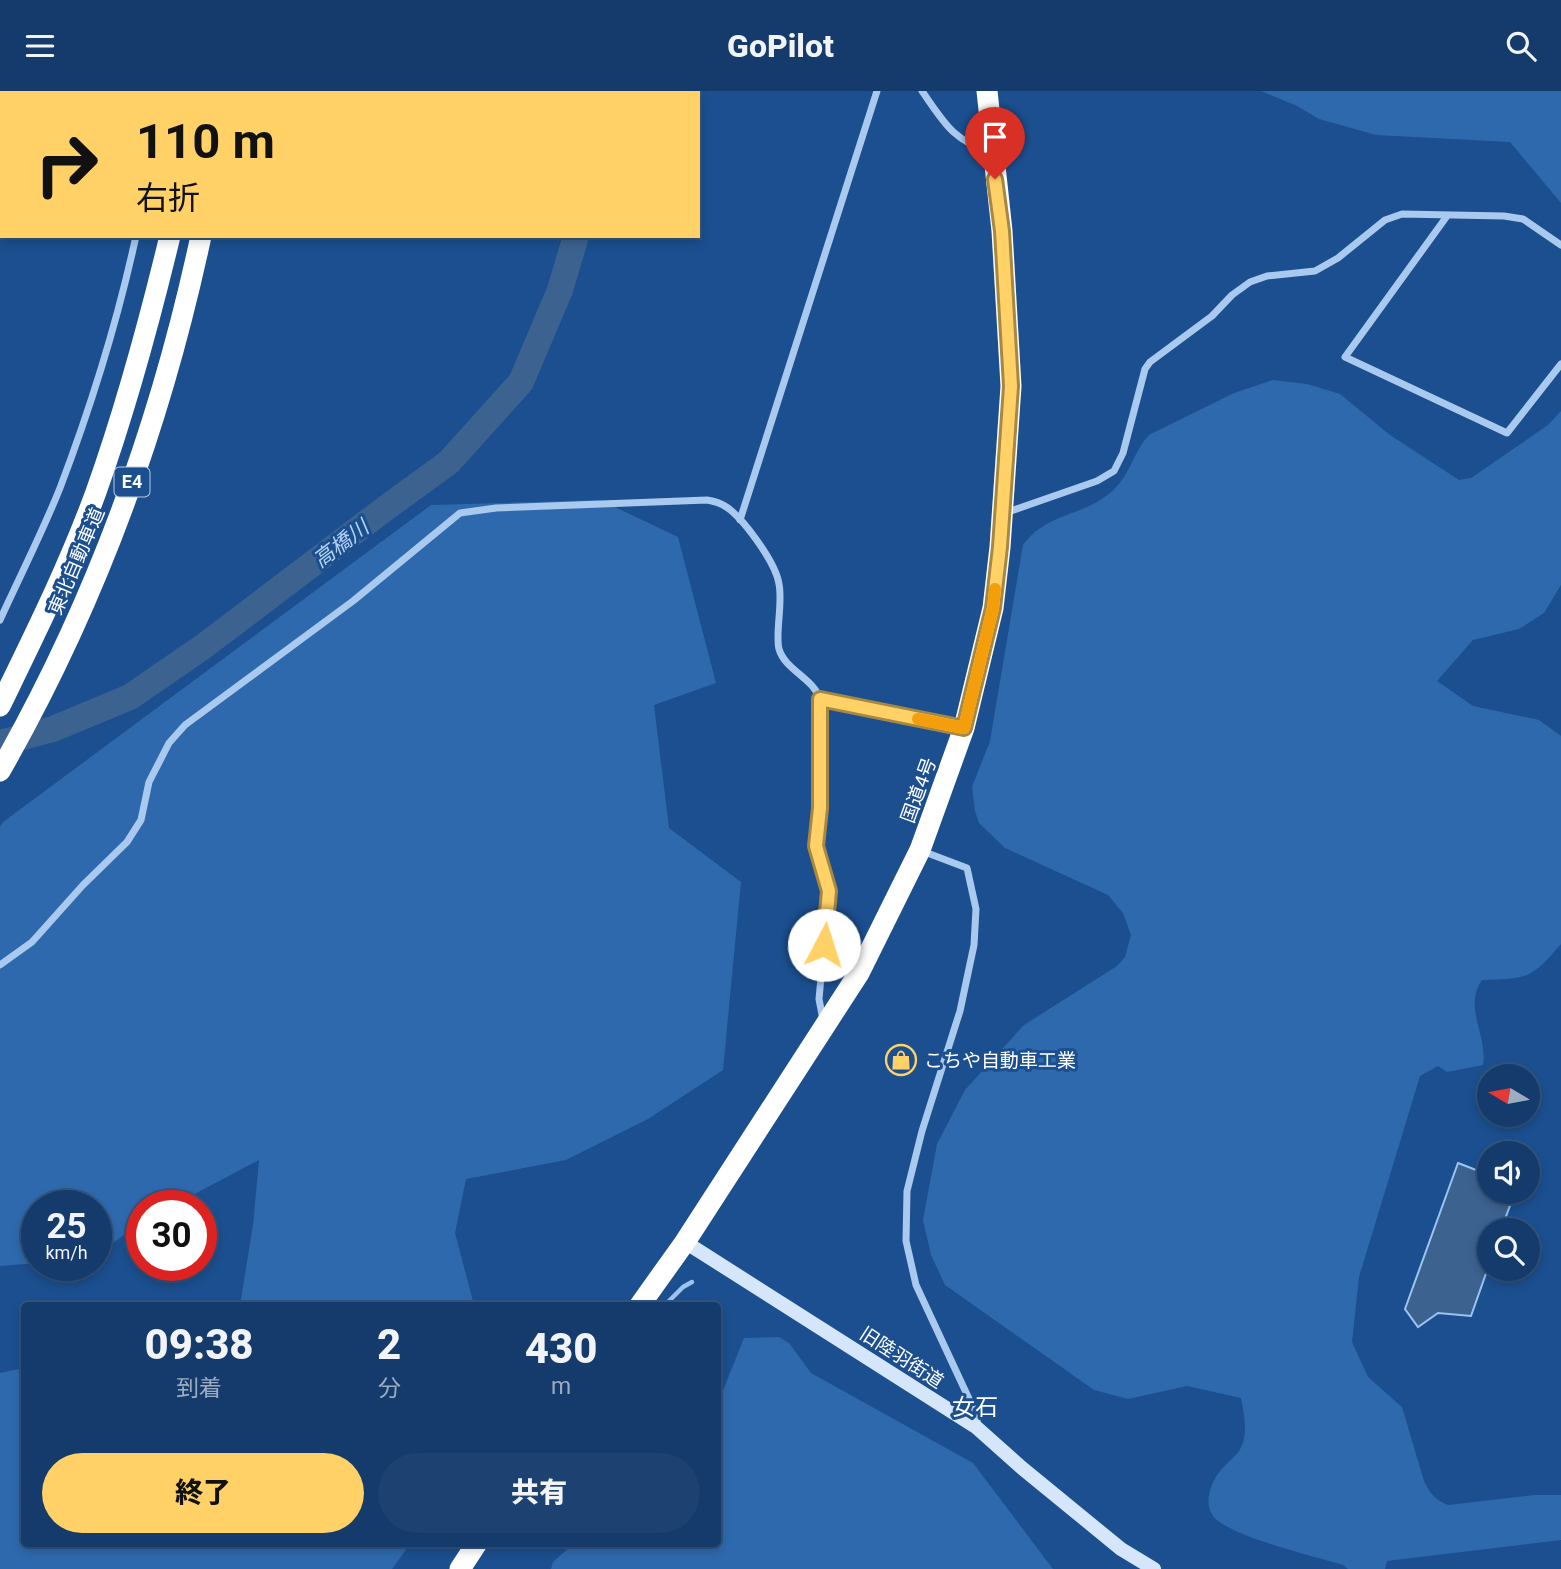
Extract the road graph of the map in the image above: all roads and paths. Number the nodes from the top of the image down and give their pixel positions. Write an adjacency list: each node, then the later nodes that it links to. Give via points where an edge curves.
1 (877, 91): 12 (street)
2 (922, 91): 4 (street, via 946,125 967,144)
3 (987, 91): 4 (highway, 国道4号)
4 (992, 153): 11 (highway, 国道4号, via 1002,231 1011,386)
5 (1447, 216): 9 (street, via 1523,219); 10 (street, via 1345,357 1507,433); 11 (street, via 1402,213 1385,220 1315,271 1250,282 1150,362 1124,453 1114,471)
6 (136, 238): 13 (street, via 67,467)
7 (169, 238): 15 (highway, 東北自動車道 / E4, via 128,398 95,494)
8 (201, 238): 17 (highway, 東北自動車道 / E4, via 184,315 113,535 74,625)
9 (1561, 245)
10 (1561, 364)
11 (1002, 514): 16 (highway, 国道4号, via 993,608)
12 (740, 520): 14 (street, via 772,564 779,582 779,648 785,660 817,689); 19 (street, via 724,505 707,500 460,513 353,601 185,725 169,743 149,782 141,820 127,842 32,942)
13 (0, 620)
14 (820, 699): 16 (street); 20 (street, via 816,846 829,891 819,999)
15 (0, 706)
16 (964, 728): 18 (highway, 国道4号)
17 (1, 769)
18 (920, 850): 20 (highway, 国道4号, via 859,973); 23 (street, via 967,868 976,909 974,945 960,1011 907,1191 906,1241 916,1285 977,1416)
19 (0, 965)
20 (824, 1024): 21 (highway, 国道4号)
21 (685, 1243): 22 (highway, 国道4号); 23 (street, 旧陸羽街道)
22 (642, 1302)
23 (976, 1427): 26 (street, 旧陸羽街道, via 1121,1549)
24 (474, 1547): 25 (highway)
25 (460, 1569)
26 (1154, 1569)

